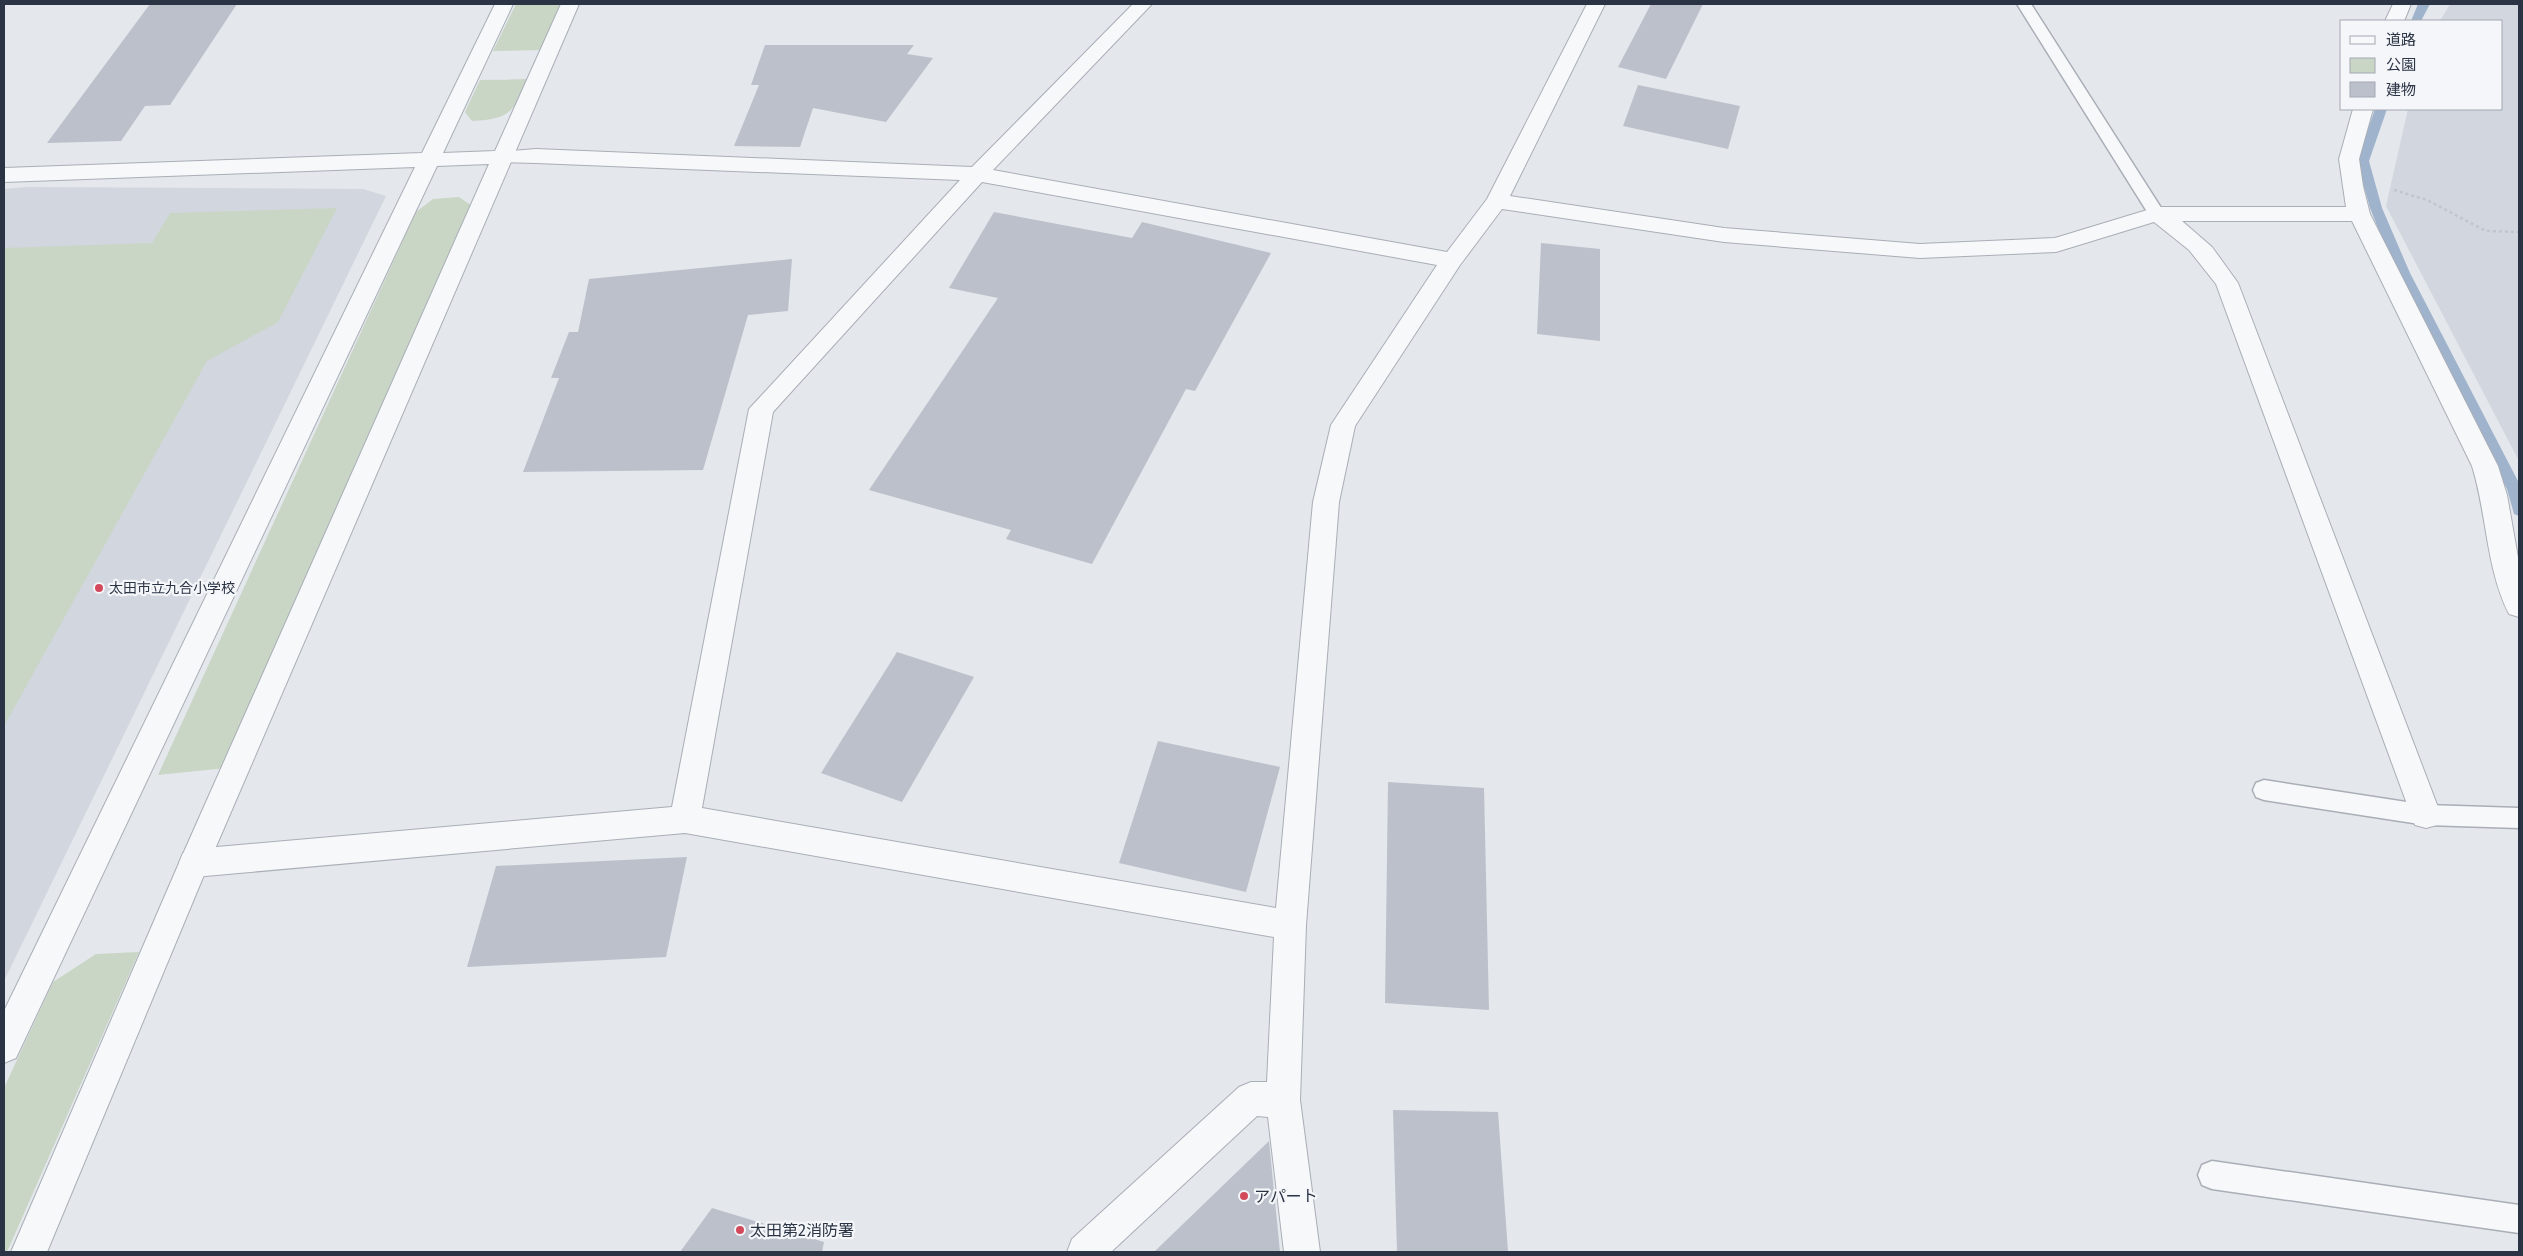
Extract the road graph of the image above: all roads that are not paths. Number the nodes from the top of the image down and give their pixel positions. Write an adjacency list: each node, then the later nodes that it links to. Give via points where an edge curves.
1 (504, 4): 10 (street)
2 (570, 4): 9 (street)
3 (1143, 4): 11 (street)
4 (1596, 4): 13 (street)
5 (2024, 4): 14 (lane)
6 (2402, 4): 7 (street)
7 (2395, 20)
8 (2363, 110): 15 (street, via 2349,158)
9 (504, 157): 10 (street); 11 (street); 22 (street)
10 (429, 160): 12 (street); 24 (street)
11 (977, 174): 16 (street); 21 (street, via 761,409)
12 (4, 175)
13 (1497, 200): 14 (street, via 1724,235 1920,251 2056,245); 16 (street)
14 (2157, 214): 15 (street); 19 (street, via 2210,256 2227,283)
15 (2359, 214): 17 (street, via 2485,466 2494,495 2507,569)
16 (1452, 260): 23 (street, via 1343,425 1326,502)
17 (2519, 606)
18 (2264, 790): 19 (lane)
19 (2426, 815): 20 (lane)
20 (2519, 818)
21 (685, 819): 22 (street); 23 (street)
22 (194, 863): 28 (street)
23 (1290, 925): 25 (street)
24 (4, 1046)
25 (1283, 1100): 29 (street, via 1251,1099); 30 (street)
26 (2212, 1175): 27 (lane)
27 (2519, 1219)
28 (29, 1252)
29 (1085, 1252)
30 (1302, 1252)

